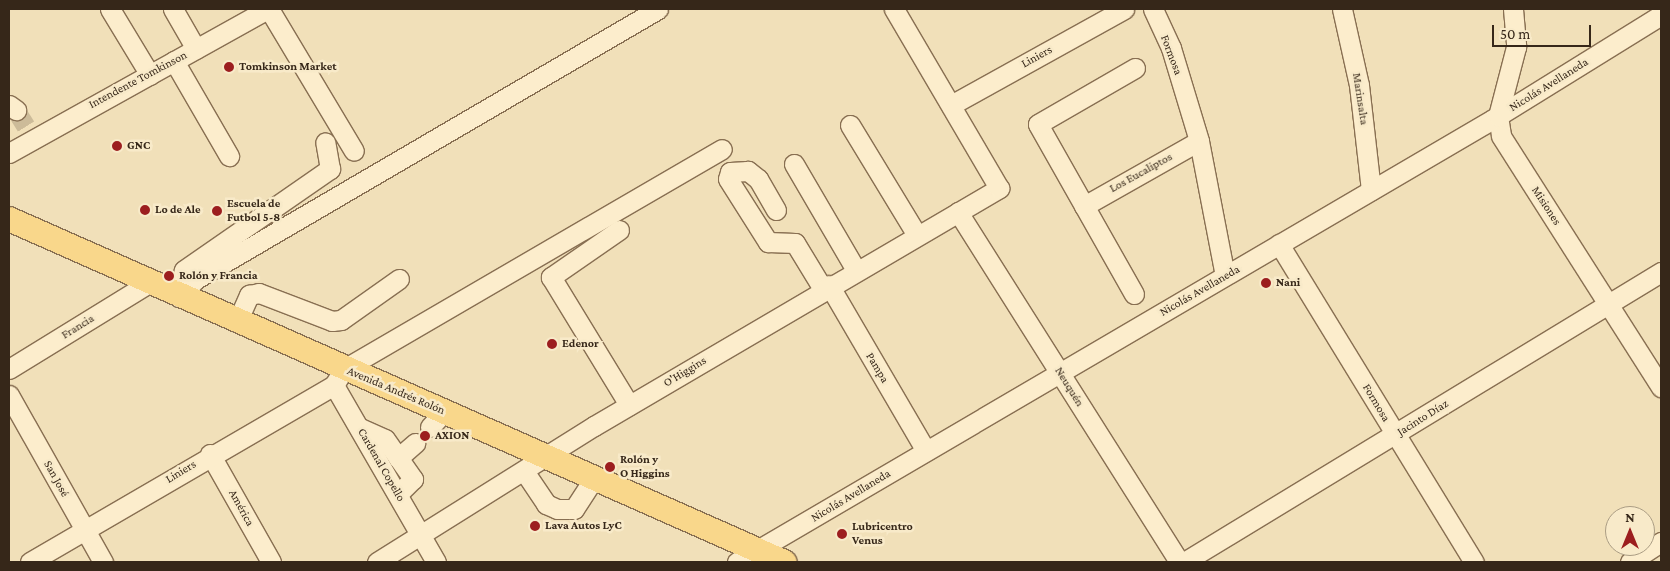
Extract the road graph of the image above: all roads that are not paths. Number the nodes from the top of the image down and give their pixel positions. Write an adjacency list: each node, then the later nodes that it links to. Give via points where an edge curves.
1 (110, 9): 14 (street)
2 (174, 9): 11 (street)
3 (268, 9): 11 (street, Intendente Tomkinson); 22 (street)
4 (658, 9): 40 (street, via 196,280)
5 (894, 9): 15 (street)
6 (1124, 9): 15 (street, Liniers)
7 (1342, 9): 25 (street, Marinsalta, via 1359,85)
8 (1513, 9): 16 (street, Misiones, via 1516,47)
9 (1150, 10): 19 (street, Formosa, via 1171,48)
10 (1661, 15): 16 (street, Nicolás Avellaneda)
11 (196, 49): 12 (street, Intendente Tomkinson)
12 (174, 61): 14 (street, Intendente Tomkinson); 23 (street)
13 (1135, 68): 26 (street, via 1038,124)
14 (150, 75): 18 (street, Intendente Tomkinson)
15 (951, 105): 28 (street, O'Higgins, via 999,188)
16 (1498, 116): 25 (street, Nicolás Avellaneda); 41 (street, Misiones, via 1500,136)
17 (850, 125): 31 (street)
18 (17, 135)
19 (1199, 141): 26 (street, Los Eucaliptos); 35 (street, Formosa)
20 (325, 142): 40 (street, via 330,168 184,270)
21 (722, 150): 45 (street, Liniers)
22 (354, 151)
23 (229, 156)
24 (794, 164): 33 (street)
25 (1371, 190): 32 (street, Nicolás Avellaneda)
26 (1084, 206): 39 (street)
27 (776, 210): 38 (street, Pampa, via 758,179 748,171 730,172 728,179 768,242 796,243)
28 (958, 212): 31 (street, O'Higgins); 44 (street, Neuquén)
29 (9, 219): 37 (main road, Avenida Andrés Rolón)
30 (619, 230): 48 (street, via 551,277)
31 (917, 235): 33 (street, O'Higgins)
32 (1279, 244): 35 (street, Nicolás Avellaneda); 50 (street, Formosa)
33 (856, 270): 38 (street, O'Higgins)
34 (1661, 272): 41 (street, Jacinto Díaz)
35 (1225, 276): 44 (street, Nicolás Avellaneda)
36 (399, 279): 42 (street, via 341,320 332,321 259,293 249,295)
37 (147, 284): 40 (main road, Avenida Andrés Rolón); 43 (street, Francia)
38 (826, 287): 48 (street, O'Higgins); 52 (street, Pampa)
39 (1134, 294)
40 (179, 297): 42 (main road, Avenida Andrés Rolón)
41 (1609, 303): 46 (street, Misiones); 50 (street, Jacinto Díaz)
42 (237, 322): 45 (main road, Avenida Andrés Rolón)
43 (9, 369)
44 (1060, 372): 52 (street, Nicolás Avellaneda); 70 (street, Neuquén)
45 (339, 377): 49 (street, Cardenal Copello); 53 (street, Liniers); 55 (main road, Avenida Andrés Rolón, via 437,419)
46 (1661, 387)
47 (9, 395): 59 (street, San José)
48 (629, 405): 55 (street, O'Higgins)
49 (360, 428): 54 (street, via 380,434); 58 (street, Cardenal Copello)
50 (1396, 435): 71 (street, Jacinto Díaz); 72 (street, Formosa)
51 (415, 443): 54 (street)
52 (926, 451): 62 (street, Nicolás Avellaneda)
53 (210, 454): 59 (street, Liniers); 65 (street, América)
54 (398, 458): 58 (street, via 413,479)
55 (549, 458): 56 (street, O'Higgins); 57 (main road, Avenida Andrés Rolón)
56 (524, 471): 57 (street, via 546,504 557,509 574,509); 60 (street, O'Higgins)
57 (594, 478): 62 (main road, Avenida Andrés Rolón)
58 (398, 494): 60 (street, Cardenal Copello)
59 (84, 530): 63 (street, Liniers); 64 (street, San José)
60 (422, 536): 66 (street, O'Higgins); 67 (street, Cardenal Copello)
61 (1661, 542): 73 (street)
62 (757, 550): 68 (street, Nicolás Avellaneda); 69 (main road, Avenida Andrés Rolón)
63 (30, 562)
64 (103, 562)
65 (271, 562)
66 (377, 562)
67 (436, 562)
68 (737, 562)
69 (784, 562)
70 (1179, 562)
71 (1184, 562)
72 (1474, 562)
73 (1630, 562)

